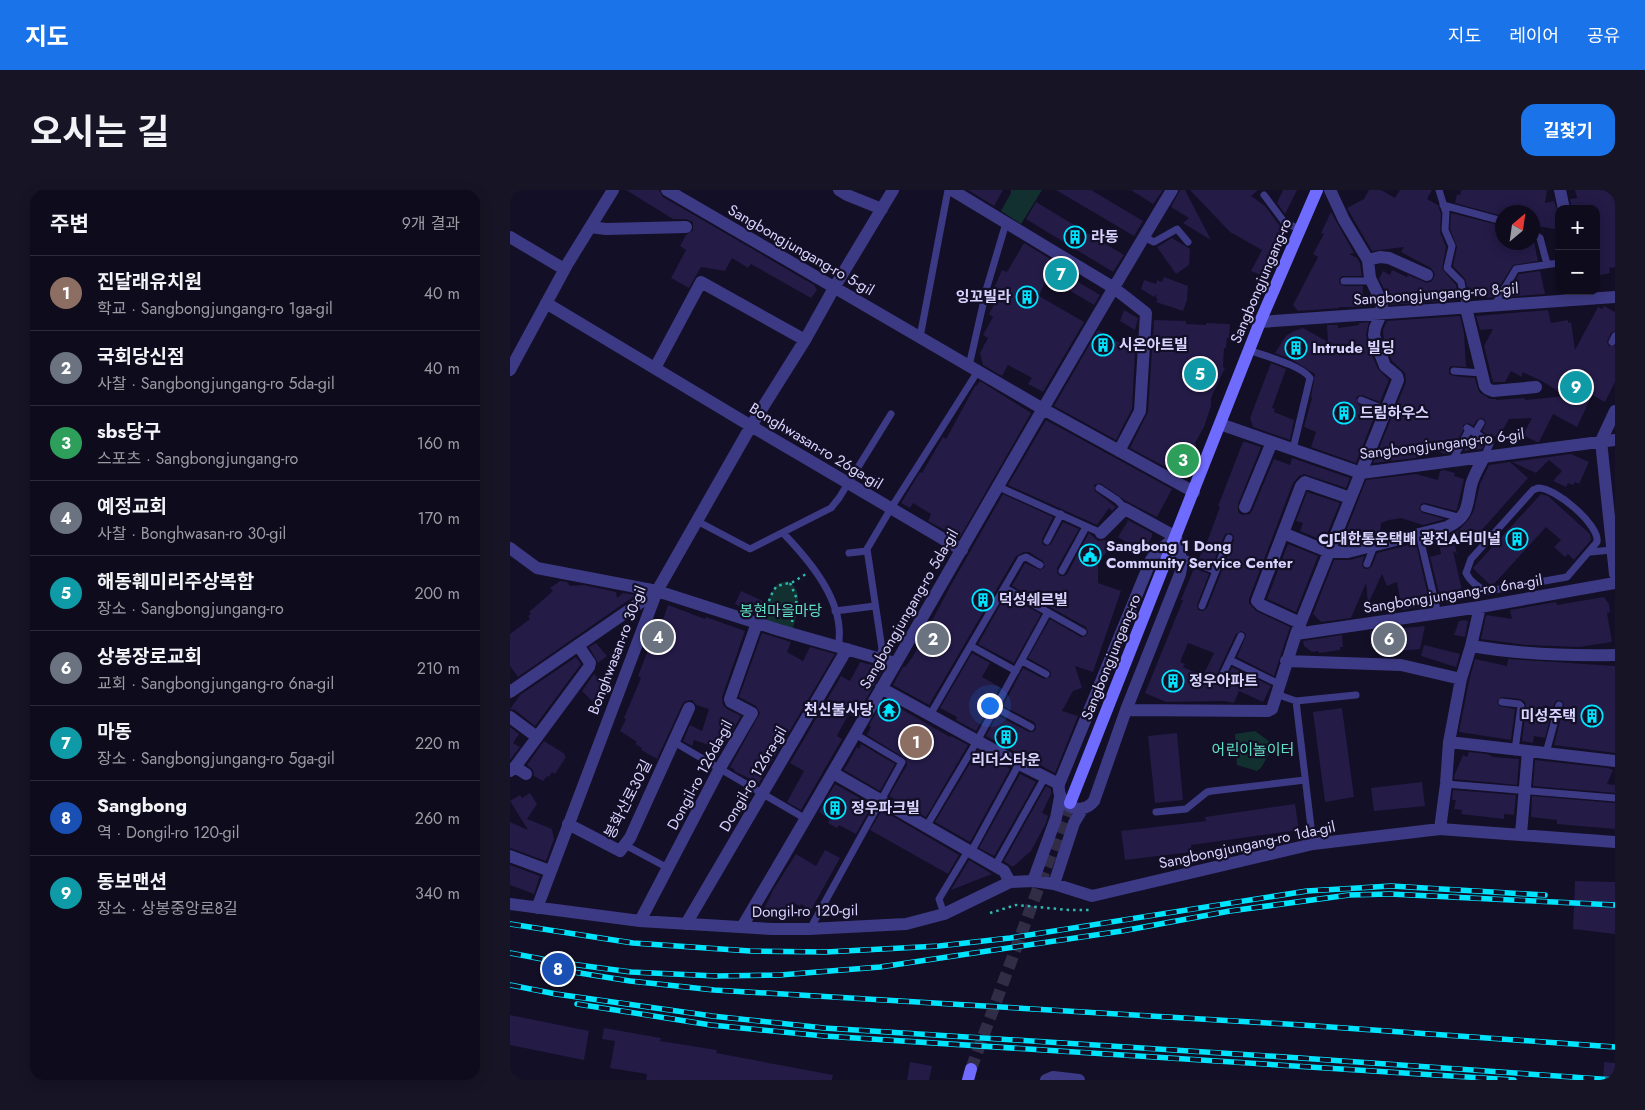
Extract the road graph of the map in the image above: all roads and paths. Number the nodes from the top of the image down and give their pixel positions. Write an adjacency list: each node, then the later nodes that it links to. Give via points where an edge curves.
1 (613, 190): 17 (street)
2 (666, 190): 31 (street, Sangbongjungang-ro 5-gil)
3 (839, 190): 14 (street)
4 (893, 190): 14 (street, Bonghwasan-ro 30-gil)
5 (950, 190): 16 (street); 40 (lane)
6 (1172, 190): 21 (street, Sangbongjungang-ro 5da-gil)
7 (1317, 190): 19 (main road, Sangbongjungang-ro)
8 (1330, 190): 24 (street)
9 (1439, 190): 12 (lane)
10 (1560, 190): 13 (street)
11 (1264, 195): 19 (lane, via 1286,223)
12 (1443, 204): 15 (lane); 37 (lane, via 1445,230 1452,246 1447,268 1461,282)
13 (1563, 205)
14 (882, 208): 31 (street, Bonghwasan-ro 30-gil)
15 (1495, 219)
16 (1006, 223): 32 (street); 44 (lane, via 987,287)
17 (590, 227): 18 (street); 27 (street)
18 (686, 227)
19 (1300, 229): 39 (main road, Sangbongjungang-ro)
20 (510, 237): 27 (street)
21 (1144, 237): 23 (lane, via 1154,242 1177,229); 32 (street, Sangbongjungang-ro 5da-gil)
22 (1540, 238): 26 (lane)
23 (1188, 242)
24 (1368, 260): 28 (street, via 1380,256 1389,258); 30 (street)
25 (1555, 263): 26 (lane)
26 (1547, 264): 36 (lane, via 1516,269)
27 (564, 269): 35 (street)
28 (1427, 275)
29 (1344, 281): 30 (lane)
30 (1372, 281): 38 (street, via 1382,303)
31 (834, 288): 40 (street, Sangbongjungang-ro 5-gil); 41 (street, Bonghwasan-ro 30-gil)
32 (1114, 288): 50 (street, Sangbongjungang-ro 5da-gil); 62 (street, via 1147,315 1140,411)
33 (1581, 296): 34 (street, Sangbongjungang-ro 8-gil); 36 (street, Sangbongjungang-ro 8-gil)
34 (1615, 297)
35 (546, 303): 43 (street, Bonghwasan-ro 26ga-gil); 45 (street)
36 (1494, 306): 37 (street, Sangbongjungang-ro 8-gil)
37 (1466, 308): 38 (street, Sangbongjungang-ro 8-gil); 47 (street)
38 (1381, 314): 39 (street, Sangbongjungang-ro 8-gil); 51 (street, via 1375,328 1376,344 1385,366 1398,378)
39 (1260, 322): 42 (main road, Sangbongjungang-ro)
40 (920, 338): 44 (street, Sangbongjungang-ro 5-gil)
41 (805, 340): 43 (street, via 701,282); 56 (street, Bonghwasan-ro 30-gil)
42 (1249, 350): 54 (main road, Sangbongjungang-ro); 61 (lane, via 1297,368 1310,378)
43 (655, 368): 56 (street, Bonghwasan-ro 26ga-gil)
44 (973, 369): 50 (street, Sangbongjungang-ro 5-gil); 71 (lane)
45 (510, 370)
46 (1454, 372): 47 (lane)
47 (1482, 372): 48 (street, via 1485,386 1490,390)
48 (1536, 387)
49 (1361, 400): 51 (lane)
50 (1043, 409): 62 (street, Sangbongjungang-ro 5-gil); 67 (street, Sangbongjungang-ro 5da-gil)
51 (1386, 410): 65 (street)
52 (1615, 411): 59 (street)
53 (891, 414): 66 (lane)
54 (1220, 424): 60 (street, Sangbongjungang-ro 6-gil); 69 (main road, Sangbongjungang-ro)
55 (1481, 424): 57 (lane)
56 (751, 426): 66 (street, Bonghwasan-ro 26ga-gil); 77 (street, Bonghwasan-ro 30-gil)
57 (1470, 430): 63 (lane, via 1490,443); 64 (lane)
58 (1615, 440): 59 (street, Sangbongjungang-ro 6-gil)
59 (1600, 441): 63 (street, Sangbongjungang-ro 6-gil); 89 (street)
60 (1272, 442): 61 (street, Sangbongjungang-ro 6-gil); 72 (street)
61 (1293, 449): 65 (street, Sangbongjungang-ro 6-gil)
62 (1119, 451): 69 (street, Sangbongjungang-ro 5-gil)
63 (1484, 457): 64 (street, Sangbongjungang-ro 6-gil); 76 (street, via 1472,480 1467,509)
64 (1452, 461): 65 (street, Sangbongjungang-ro 6-gil)
65 (1360, 473): 70 (street)
66 (848, 484): 71 (street, Bonghwasan-ro 26ga-gil); 79 (lane, via 831,508)
67 (998, 487): 75 (lane); 88 (street, Sangbongjungang-ro 5da-gil)
68 (1099, 488): 74 (lane)
69 (1194, 492): 83 (main road, Sangbongjungang-ro)
70 (1350, 498): 81 (street, via 1305,482); 91 (street)
71 (890, 508): 88 (street, Bonghwasan-ro 26ga-gil); 90 (lane)
72 (1245, 508)
73 (1424, 508): 76 (lane)
74 (1127, 510): 80 (street, via 1123,510); 83 (street)
75 (1061, 514): 78 (lane); 85 (lane)
76 (1461, 518): 82 (street)
77 (697, 521): 79 (lane, via 748,549); 104 (street, Bonghwasan-ro 30-gil)
78 (1086, 527): 80 (lane); 98 (lane)
79 (783, 533): 97 (lane)
80 (1101, 533)
81 (1283, 533): 91 (street); 112 (street, via 1257,602)
82 (1419, 534): 86 (street); 110 (lane)
83 (1176, 537): 94 (street); 161 (main road, Sangbongjungang-ro); 161 (street, via 1151,560)
84 (1229, 538): 99 (lane)
85 (1046, 540)
86 (1374, 546): 91 (street, via 1348,552); 95 (lane)
87 (510, 548): 104 (street, via 538,568)
88 (962, 550): 125 (street, Sangbongjungang-ro 5da-gil)
89 (1612, 550): 92 (lane); 100 (street)
90 (867, 551): 93 (lane); 105 (lane)
91 (1329, 552): 112 (street)
92 (1590, 552): 92 (lane, via 1567,577 1488,591 1479,587 1466,572 1471,559 1538,488 1563,498 1593,527 1598,539)
93 (850, 553)
94 (1180, 557): 99 (lane); 139 (street, via 1180,574)
95 (1367, 564)
96 (1040, 565): 103 (lane, via 1022,558)
97 (814, 568): 101 (path); 108 (lane)
98 (1062, 571)
99 (1216, 571): 106 (lane)
100 (1615, 574)
101 (790, 583): 111 (path, via 775,588); 114 (path, via 797,603)
102 (1615, 583): 107 (street, Sangbongjungang-ro 6na-gil)
103 (1004, 588): 109 (lane); 117 (lane)
104 (657, 590): 111 (street); 116 (street); 167 (street, Bonghwasan-ro 30-gil)
105 (876, 606): 108 (lane); 121 (lane, via 882,649)
106 (1202, 606)
107 (1480, 608): 110 (street, Sangbongjungang-ro 6na-gil); 118 (street)
108 (835, 611): 119 (lane)
109 (1048, 612): 113 (lane); 123 (lane)
110 (1438, 614): 112 (street, Sangbongjungang-ro 6na-gil)
111 (758, 623): 114 (street); 152 (street, Dongil-ro 126da-gil, via 730,699 752,713)
112 (1298, 628): 124 (street)
113 (1084, 632)
114 (789, 633): 119 (street)
115 (1241, 636): 122 (lane)
116 (578, 645): 132 (street); 144 (street, via 590,663 589,667)
117 (970, 646): 126 (lane); 140 (lane)
118 (1471, 646): 120 (street, via 1558,656); 129 (street)
119 (842, 648): 121 (street); 160 (street, Dongil-ro 126ra-gil)
120 (1615, 655)
121 (879, 659): 125 (street)
122 (1230, 660): 128 (lane); 131 (lane)
123 (1022, 661): 126 (lane); 127 (lane)
124 (1286, 661): 129 (street, via 1401,665); 131 (street)
125 (895, 663): 130 (street, Sangbongjungang-ro 5da-gil)
126 (1016, 672): 138 (lane)
127 (1046, 674)
128 (1222, 676)
129 (1461, 679): 147 (street)
130 (881, 688): 140 (street); 143 (street, Sangbongjungang-ro 5da-gil)
131 (1278, 689): 134 (lane); 139 (street, via 1268,711)
132 (510, 692)
133 (1356, 695): 134 (lane)
134 (1296, 701): 157 (lane)
135 (1502, 702): 148 (lane, via 1521,706)
136 (1559, 705): 149 (lane)
137 (689, 708): 146 (street, 봉화산로30길)
138 (996, 708): 142 (lane); 145 (lane)
139 (1126, 710): 164 (street, via 1094,801)
140 (930, 715): 145 (street)
141 (510, 717): 144 (street)
142 (1031, 727)
143 (855, 734): 154 (street, Sangbongjungang-ro 5da-gil); 163 (lane, via 902,762)
144 (536, 737): 153 (street)
145 (977, 741): 151 (street); 168 (lane)
146 (674, 742): 152 (lane); 173 (street, 봉화산로30길)
147 (1449, 742): 148 (street); 158 (street)
148 (1522, 751): 149 (street); 159 (street)
149 (1546, 753): 150 (street)
150 (1615, 761)
151 (1019, 764): 156 (street); 174 (lane)
152 (720, 768): 160 (lane); 177 (street, Dongil-ro 126da-gil)
153 (512, 769): 155 (street)
154 (833, 773): 163 (street); 166 (street, Sangbongjungang-ro 5da-gil)
155 (526, 774)
156 (1045, 777): 161 (street); 176 (lane)
157 (1305, 780): 165 (lane, via 1207,792 1186,809); 172 (lane)
158 (1446, 784): 159 (lane); 169 (street)
159 (1525, 791): 162 (lane); 170 (street)
160 (763, 793): 166 (lane); 189 (street, Dongil-ro 126ra-gil)
161 (1063, 795): 164 (street, via 1069,806); 179 (street)
162 (1615, 798)
163 (881, 802): 168 (street); 191 (lane)
164 (1083, 808): 181 (street, via 1074,823)
165 (1156, 812)
166 (806, 819): 190 (street, Sangbongjungang-ro 5da-gil)
167 (568, 824): 173 (street, 봉화산로30길, via 618,851); 178 (street, Bonghwasan-ro 30-gil)
168 (926, 827): 174 (street)
169 (1440, 828): 170 (street, Sangbongjungang-ro 1da-gil); 172 (street, Sangbongjungang-ro 1da-gil)
170 (1522, 834): 171 (street, Sangbongjungang-ro 1da-gil)
171 (1615, 842)
172 (1313, 844): 182 (street, Sangbongjungang-ro 1da-gil)
173 (625, 845): 177 (lane)
174 (969, 851): 176 (street); 187 (lane, via 939,899)
175 (510, 856): 178 (street)
176 (995, 866): 180 (street, via 1004,871)
177 (668, 868): 188 (street, Dongil-ro 126da-gil)
178 (550, 870): 184 (street, Bonghwasan-ro 30-gil)
179 (1034, 881): 180 (street, Dongil-ro 120-gil); 181 (street, Dongil-ro 120-gil)
180 (1010, 882): 187 (street, Dongil-ro 120-gil)
181 (1054, 884): 182 (street, Dongil-ro 120-gil)
182 (1092, 896)
183 (510, 904): 184 (street, Dongil-ro 120-gil)
184 (537, 908): 188 (street, Dongil-ro 120-gil)
185 (1096, 910): 186 (path, via 1016,905)
186 (990, 913)
187 (944, 914): 191 (street, Dongil-ro 120-gil, via 906,924)
188 (640, 921): 189 (street, Dongil-ro 120-gil)
189 (686, 924): 190 (street, Dongil-ro 120-gil)
190 (742, 928): 191 (street, Dongil-ro 120-gil)
191 (809, 929)
192 (1046, 1080): 193 (street, via 1054,1077)
193 (1079, 1080)

